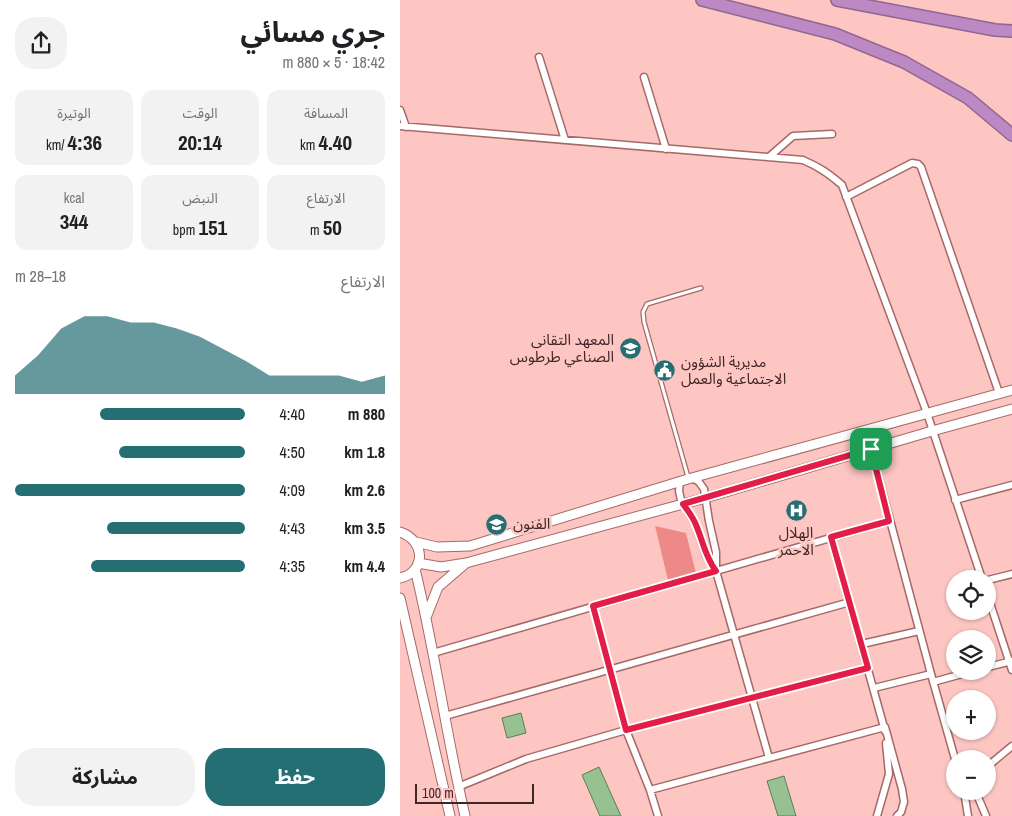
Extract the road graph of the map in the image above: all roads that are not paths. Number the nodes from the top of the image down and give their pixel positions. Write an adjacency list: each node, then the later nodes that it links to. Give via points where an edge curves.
1 (702, 0): 9 (highway, via 835,34 904,62 968,98)
2 (837, 0): 3 (highway)
3 (1012, 31)
4 (540, 57): 10 (street)
5 (644, 77): 11 (street)
6 (400, 110): 7 (street)
7 (403, 126): 10 (street)
8 (832, 134): 12 (street, via 793,136)
9 (1012, 136)
10 (565, 140): 11 (street)
11 (666, 149): 12 (street)
12 (769, 157): 13 (street, via 803,160 820,168 842,185)
13 (846, 197): 16 (street, via 912,163 921,167); 18 (street)
14 (701, 288): 21 (lane, via 648,304 643,312)
15 (1012, 390): 16 (street)
16 (999, 394): 18 (street)
17 (1012, 408): 19 (street)
18 (926, 413): 19 (street); 21 (street)
19 (932, 431): 20 (street); 24 (street)
20 (871, 449): 23 (street); 26 (street)
21 (687, 479): 23 (street, via 702,485); 25 (street, via 679,492); 29 (street, via 470,546 437,547)
22 (1012, 485): 24 (street)
23 (705, 498): 25 (street); 33 (street, via 716,552)
24 (955, 500): 32 (street)
25 (683, 504): 30 (street); 33 (street)
26 (889, 521): 28 (street); 42 (street)
27 (400, 532): 29 (street)
28 (831, 537): 33 (street); 38 (street)
29 (416, 542): 31 (street, via 420,555)
30 (466, 563): 31 (street); 40 (street, via 438,587)
31 (417, 566): 35 (street); 40 (street)
32 (979, 570)
33 (716, 571): 39 (street); 43 (street)
34 (1012, 574): 36 (street)
35 (400, 578)
36 (996, 578)
37 (400, 598): 67 (street)
38 (850, 602): 43 (street); 44 (street)
39 (593, 606): 45 (street); 49 (street)
40 (427, 616): 45 (street)
41 (996, 619): 46 (street)
42 (919, 631): 44 (street); 51 (street)
43 (734, 635): 49 (street); 55 (street)
44 (862, 644): 48 (street)
45 (433, 654): 56 (street)
46 (1011, 661): 47 (street); 50 (street)
47 (996, 665)
48 (868, 668): 54 (street); 55 (street)
49 (610, 670): 56 (street); 58 (street)
50 (1012, 670)
51 (931, 674): 53 (street); 54 (street)
52 (946, 678): 53 (street)
53 (933, 682): 60 (street)
54 (874, 688): 57 (street)
55 (752, 697): 58 (street); 61 (street)
56 (445, 716): 63 (street)
57 (885, 727): 61 (street); 70 (street, via 889,774); 71 (street, via 904,802)
58 (626, 730): 63 (street, via 526,759); 64 (street)
59 (1012, 746): 62 (street)
60 (952, 750)
61 (769, 758): 64 (street)
62 (996, 759)
63 (458, 787): 68 (street)
64 (650, 790): 69 (street)
65 (965, 800): 72 (street)
66 (979, 800): 73 (street)
67 (450, 816)
68 (465, 816)
69 (658, 816)
70 (877, 816)
71 (897, 816)
72 (968, 816)
73 (986, 816)

